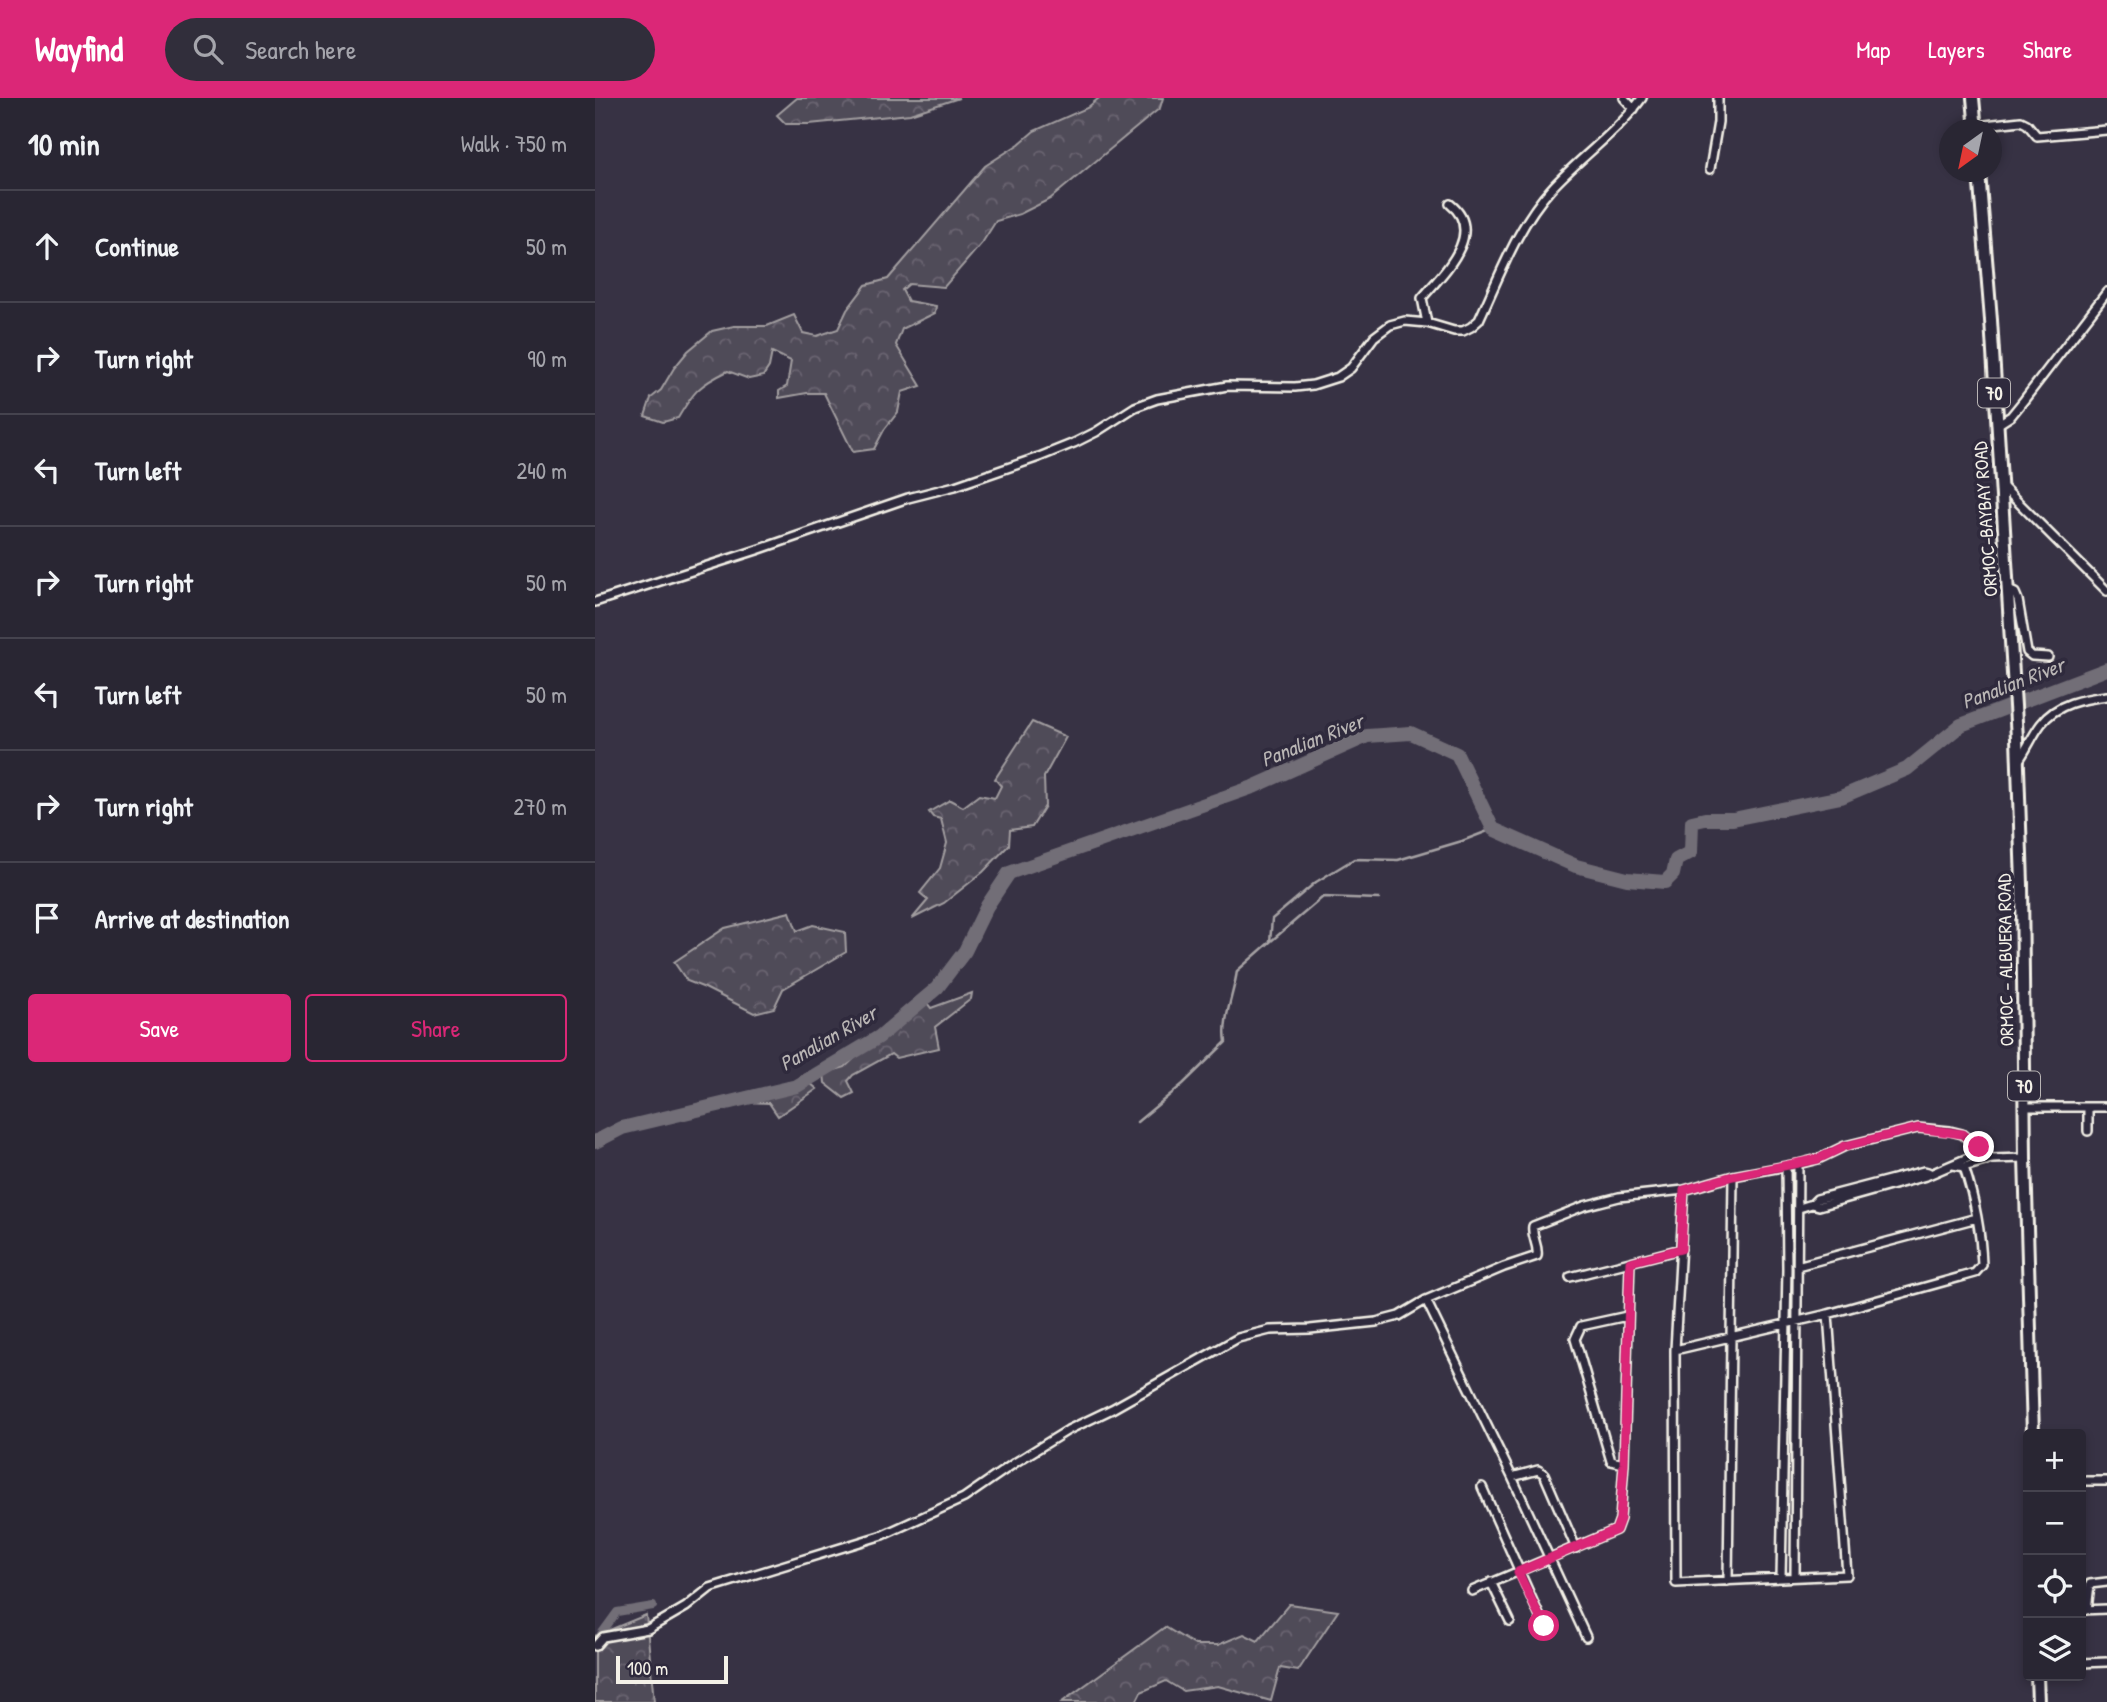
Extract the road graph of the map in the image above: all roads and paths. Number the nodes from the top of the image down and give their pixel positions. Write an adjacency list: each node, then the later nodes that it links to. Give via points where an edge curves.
1 (1624, 98): 5 (street)
2 (1642, 98): 5 (street)
3 (1718, 98): 9 (street)
4 (1973, 98): 6 (highway)
5 (1635, 109): 13 (street, via 1537,205 1479,320 1463,331)
6 (1975, 119)
7 (2002, 124): 8 (street, via 2021,121 2037,136)
8 (2107, 130)
9 (1710, 169)
10 (1980, 182): 14 (highway, ORMOC-BAYBAY ROAD / 70)
11 (1450, 204): 13 (street, via 1464,224 1462,246 1422,298)
12 (2107, 292): 14 (street, via 2018,408)
13 (1427, 323): 18 (street, via 1390,325 1338,377 1313,385 1227,386 1157,399 1039,457)
14 (1996, 425): 15 (highway, ORMOC-BAYBAY ROAD / 70)
15 (2000, 484): 16 (street); 17 (highway, ORMOC-BAYBAY ROAD / 70)
16 (2106, 588)
17 (2008, 590): 19 (street, via 2018,600 2027,652); 21 (highway, ORMOC-BAYBAY ROAD / 70)
18 (595, 602)
19 (2048, 657)
20 (2107, 696): 22 (street, via 2067,704 2052,713)
21 (2017, 738): 22 (highway, ORMOC – ALBUERA ROAD / 70)
22 (2017, 764): 23 (highway, ORMOC – ALBUERA ROAD / 70)
23 (2024, 1107): 24 (street); 27 (highway, ORMOC – ALBUERA ROAD / 70)
24 (2088, 1107): 25 (street); 26 (street)
25 (2107, 1107)
26 (2088, 1131)
27 (2025, 1158): 28 (street); 48 (highway, ORMOC – ALBUERA ROAD / 70)
28 (1989, 1160): 29 (street, via 1962,1134 1918,1128 1845,1146); 30 (street, via 1970,1157); 32 (street)
29 (1798, 1164): 31 (street); 35 (street)
30 (1953, 1165): 32 (street); 35 (street)
31 (1786, 1166): 33 (street); 45 (street)
32 (1963, 1167): 36 (street)
33 (1733, 1176): 34 (street); 46 (street)
34 (1684, 1190): 37 (street); 41 (street, via 1619,1197 1541,1222 1533,1226 1532,1234 1537,1256)
35 (1799, 1208): 39 (street)
36 (1977, 1218): 39 (street); 42 (street, via 1982,1265 1975,1273)
37 (1681, 1249): 38 (street); 47 (street)
38 (1630, 1262): 40 (street); 43 (street)
39 (1797, 1266): 44 (street)
40 (1570, 1277)
41 (1426, 1300): 50 (street); 69 (street, via 1399,1316 1376,1322 1270,1330 1238,1338 1068,1430 964,1498 883,1535 711,1588 647,1629 603,1637)
42 (1828, 1314): 44 (street); 57 (street, via 1847,1575)
43 (1627, 1317): 49 (street); 49 (street, via 1581,1326 1575,1339 1611,1461)
44 (1796, 1321): 45 (street); 57 (street)
45 (1785, 1323): 46 (street); 58 (street)
46 (1731, 1336): 47 (street); 59 (street)
47 (1675, 1350): 59 (street, via 1676,1583)
48 (2033, 1429)
49 (1624, 1464): 54 (street, via 1616,1530)
50 (1512, 1477): 54 (street, via 1538,1470 1544,1474); 55 (street)
51 (2086, 1481): 52 (street)
52 (2107, 1481)
53 (1482, 1487): 56 (street)
54 (1576, 1548): 55 (street)
55 (1548, 1559): 56 (street); 68 (street)
56 (1518, 1572): 61 (street); 67 (street)
57 (1795, 1577): 58 (street)
58 (1781, 1578): 59 (street)
59 (1728, 1581)
60 (2107, 1581): 63 (street, via 2089,1584)
61 (1491, 1582): 62 (street); 66 (street)
62 (1472, 1591)
63 (2086, 1600)
64 (2107, 1608): 65 (street)
65 (2086, 1610)
66 (1510, 1621)
67 (1544, 1626)
68 (1586, 1637)
69 (595, 1646)
70 (2107, 1662): 71 (street)
71 (2086, 1663)
72 (2037, 1681): 73 (highway)
73 (2038, 1702)

